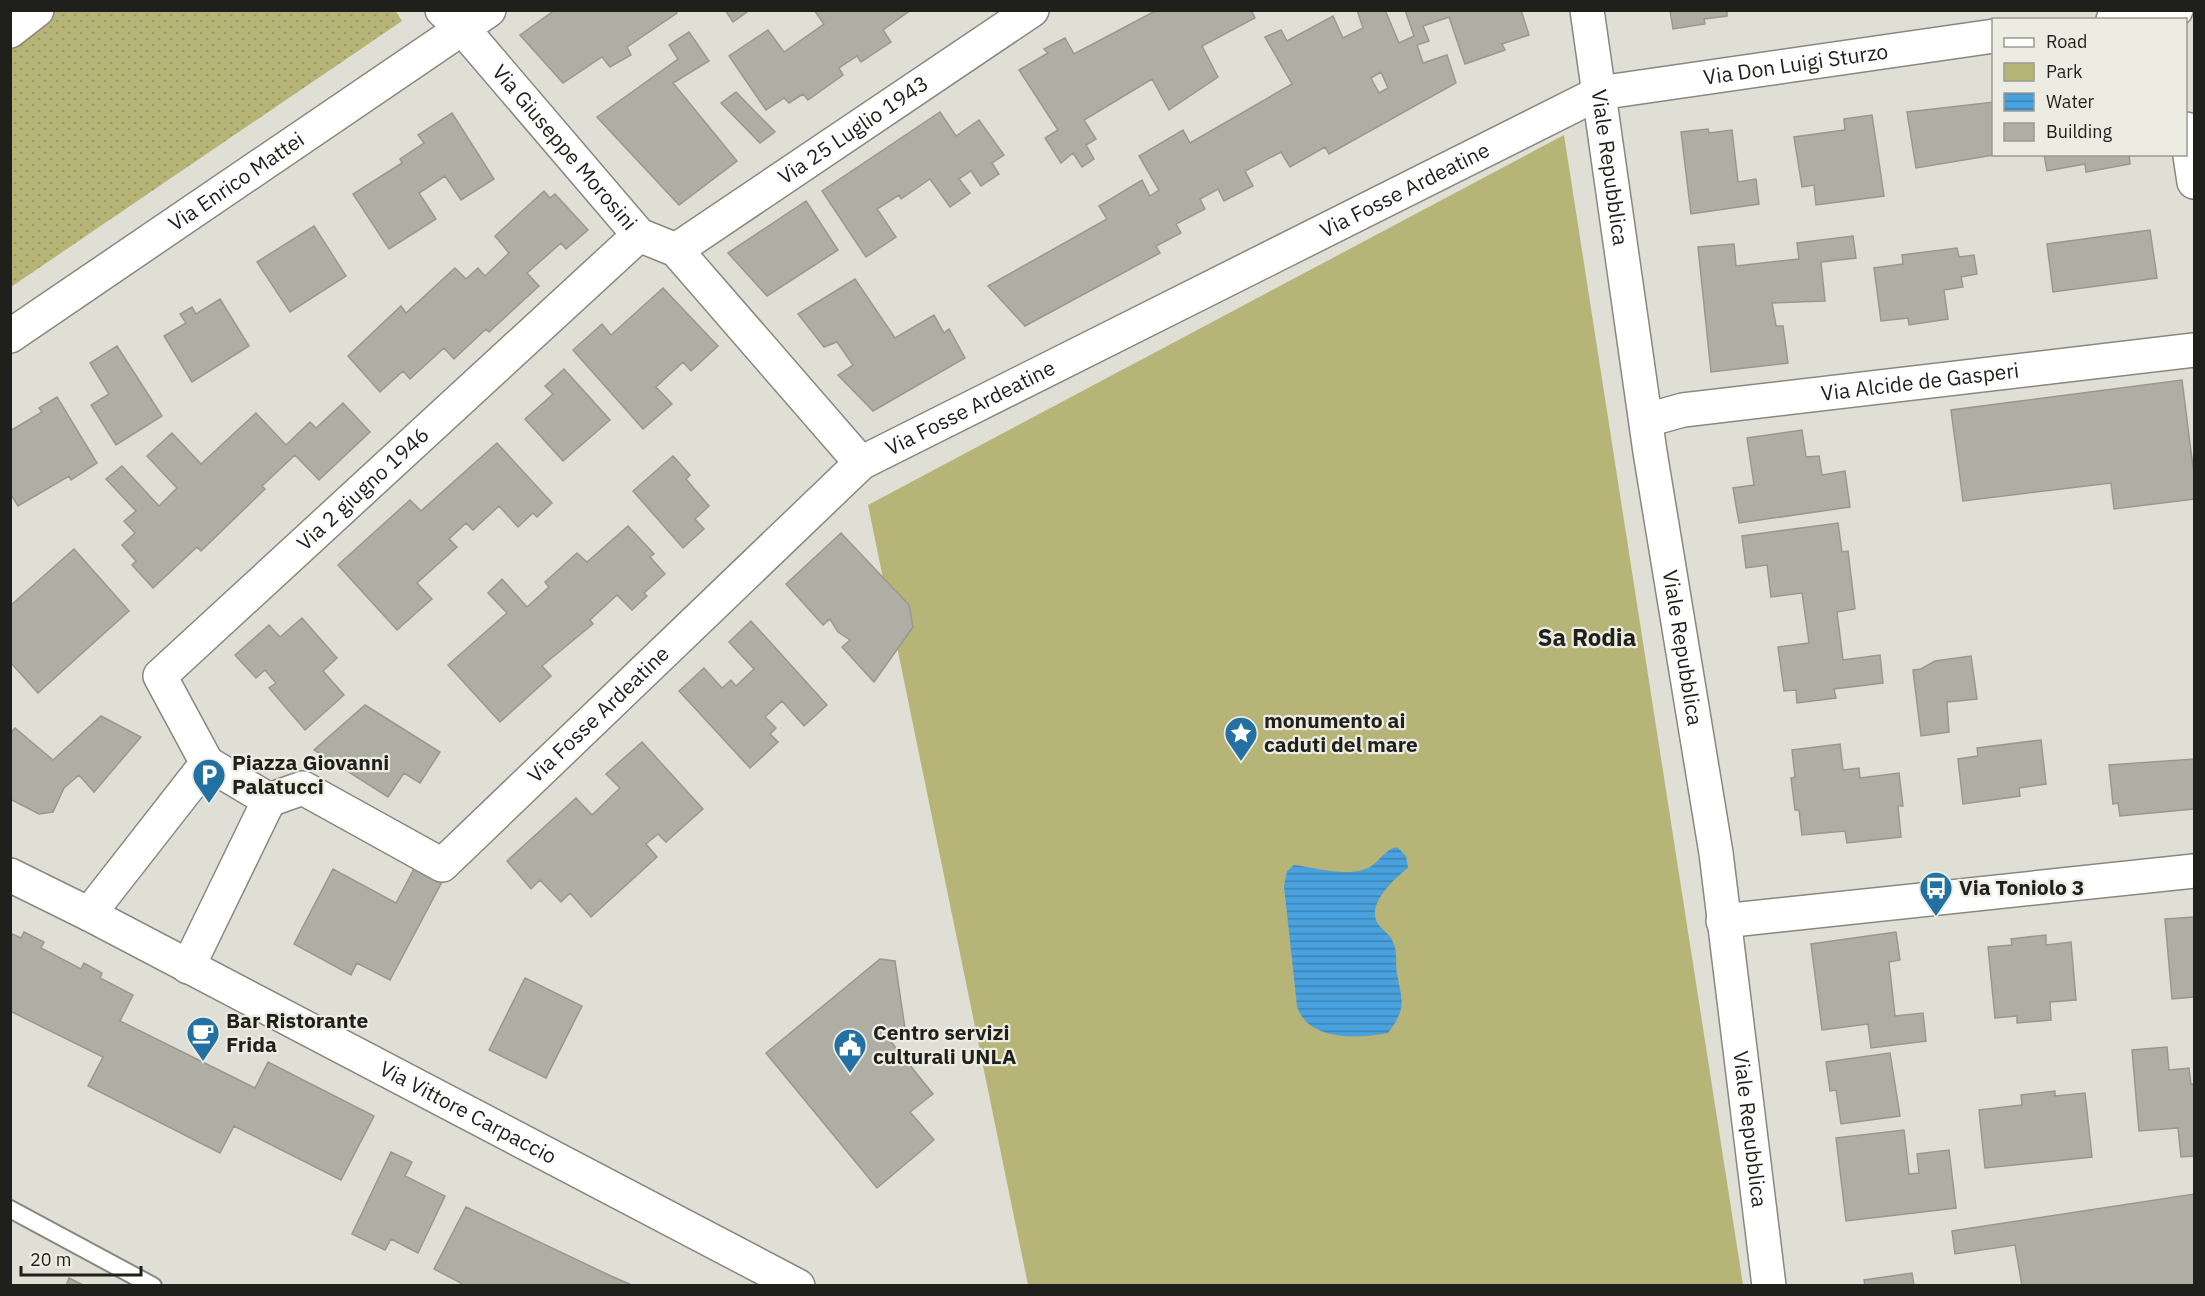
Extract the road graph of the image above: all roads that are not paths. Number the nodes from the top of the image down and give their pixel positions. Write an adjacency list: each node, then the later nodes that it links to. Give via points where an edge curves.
1 (38, 10): 8 (street)
2 (489, 10): 7 (street, Via Enrico Mattei)
3 (1032, 10): 14 (street, Via 25 Luglio 1943)
4 (1587, 10): 10 (street, Viale Repubblica)
5 (2169, 13): 6 (street)
6 (2130, 18)
7 (452, 20): 13 (street, Via Giuseppe Morosini); 15 (street, Via Enrico Mattei)
8 (10, 31)
9 (1992, 36): 10 (street, Via Don Luigi Sturzo)
10 (1599, 93): 17 (street, Viale Repubblica); 18 (street, Via Fosse Ardeatine)
11 (2187, 136): 12 (street)
12 (2194, 182)
13 (639, 235): 14 (street, Via Giuseppe Morosini); 19 (street, Via 2 giugno 1946, via 160,676)
14 (676, 250): 18 (street, Via Giuseppe Morosini)
15 (10, 336)
16 (2194, 350): 17 (street, Via Alcide de Gasperi, via 1683,410)
17 (1647, 420): 24 (street, Viale Repubblica, via 1716,853)
18 (861, 463): 20 (street, Via Fosse Ardeatine, via 442,865 303,788)
19 (207, 763): 20 (street); 23 (street)
20 (268, 800): 25 (street)
21 (2194, 871): 24 (street)
22 (10, 875): 23 (street, Via Vittore Carpaccio)
23 (88, 914): 25 (street, Via Vittore Carpaccio)
24 (1723, 921): 29 (street, Viale Repubblica)
25 (188, 967): 28 (street, Via Vittore Carpaccio)
26 (10, 1209): 27 (lane)
27 (153, 1286)
28 (798, 1286)
29 (1768, 1286)

